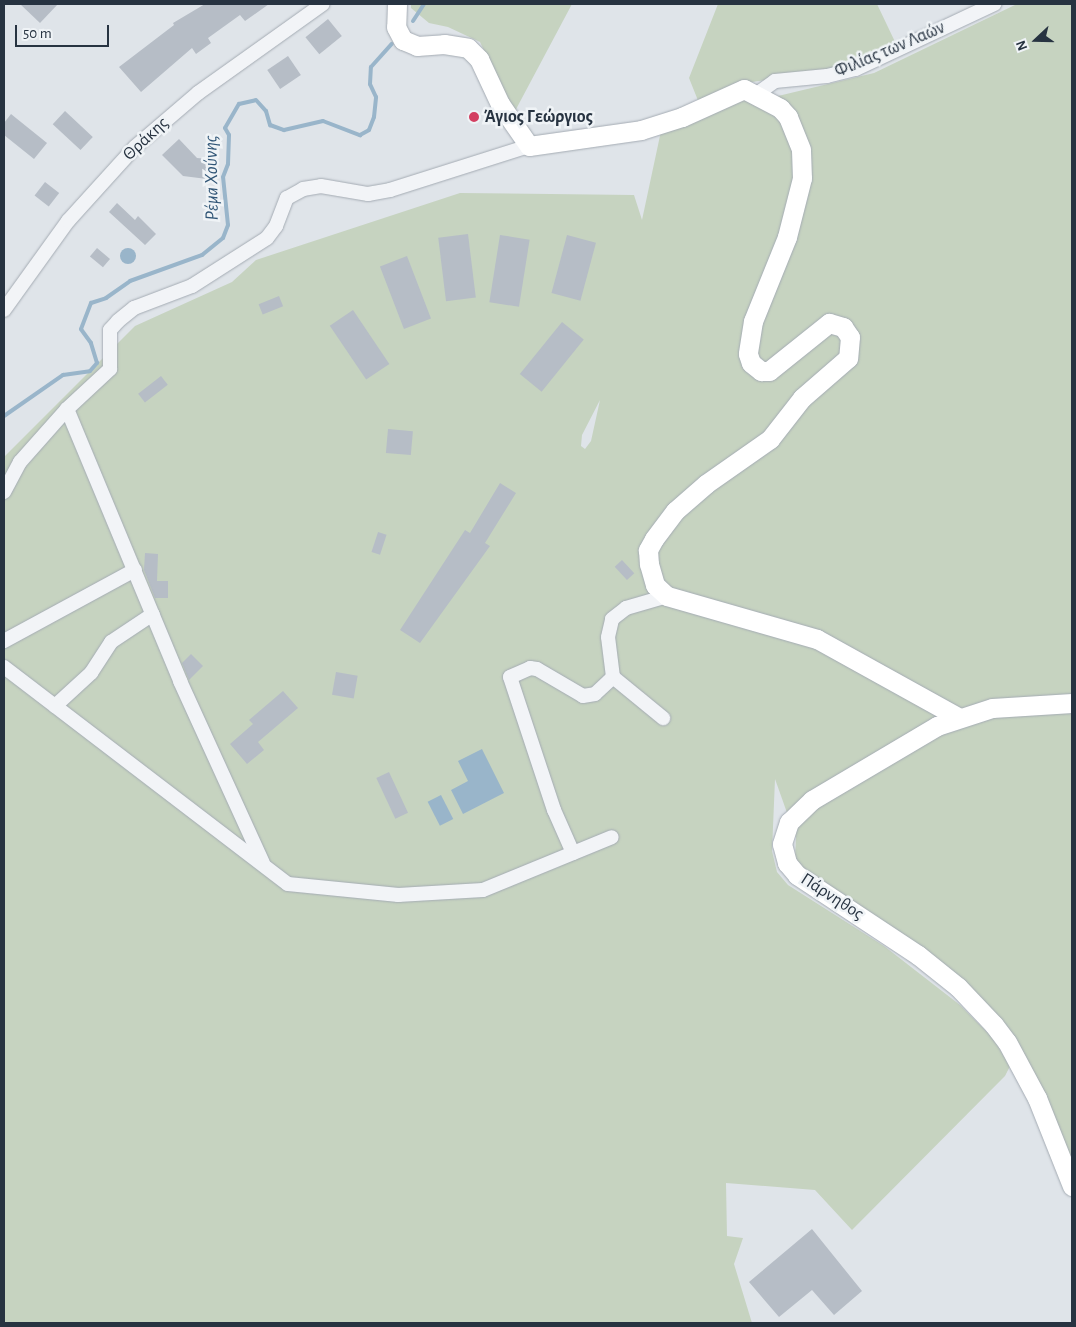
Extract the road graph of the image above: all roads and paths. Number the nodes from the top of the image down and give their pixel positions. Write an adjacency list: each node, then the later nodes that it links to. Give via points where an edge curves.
1 (323, 4): 6 (street, Θράκης, via 225,72 146,136 90,194)
2 (397, 4): 5 (street, via 396,27 403,40 417,46 444,44 468,48 479,59 500,104)
3 (994, 4): 4 (street, Φιλίας των Λαών, via 856,69 827,76 775,81)
4 (757, 94): 5 (street, via 748,89 740,90 641,130); 10 (street, via 788,116 801,150 802,178 787,236 752,321 748,342 756,367 778,366 829,322 843,327 850,337 848,358 802,398 770,439 675,511 648,550 655,585)
5 (529, 146): 7 (street, via 390,190 368,194 321,186 303,189 288,198 267,238 192,286 134,308 118,321 110,330 110,370)
6 (5, 307)
7 (67, 408): 8 (street, via 20,462); 9 (street)
8 (4, 492)
9 (135, 570): 11 (street); 12 (street)
10 (667, 596): 14 (street, via 626,608 612,619 608,637); 17 (street, via 817,639)
11 (153, 614): 16 (street, via 111,642 92,673); 21 (street)
12 (4, 641)
13 (4, 667): 16 (street)
14 (613, 677): 18 (street); 20 (street, via 588,696 537,669 530,668 510,677 554,810)
15 (1072, 703): 17 (street, Πάρνηθος, via 992,708)
16 (55, 706): 21 (street)
17 (958, 717): 22 (street, Πάρνηθος, via 919,735 812,800 787,825 783,852 797,875 918,955 958,987 994,1025 1007,1042 1037,1098)
18 (663, 718)
19 (612, 837): 20 (street)
20 (572, 853): 21 (street, via 483,890 398,895 288,884)
21 (264, 866)
22 (1072, 1186)

